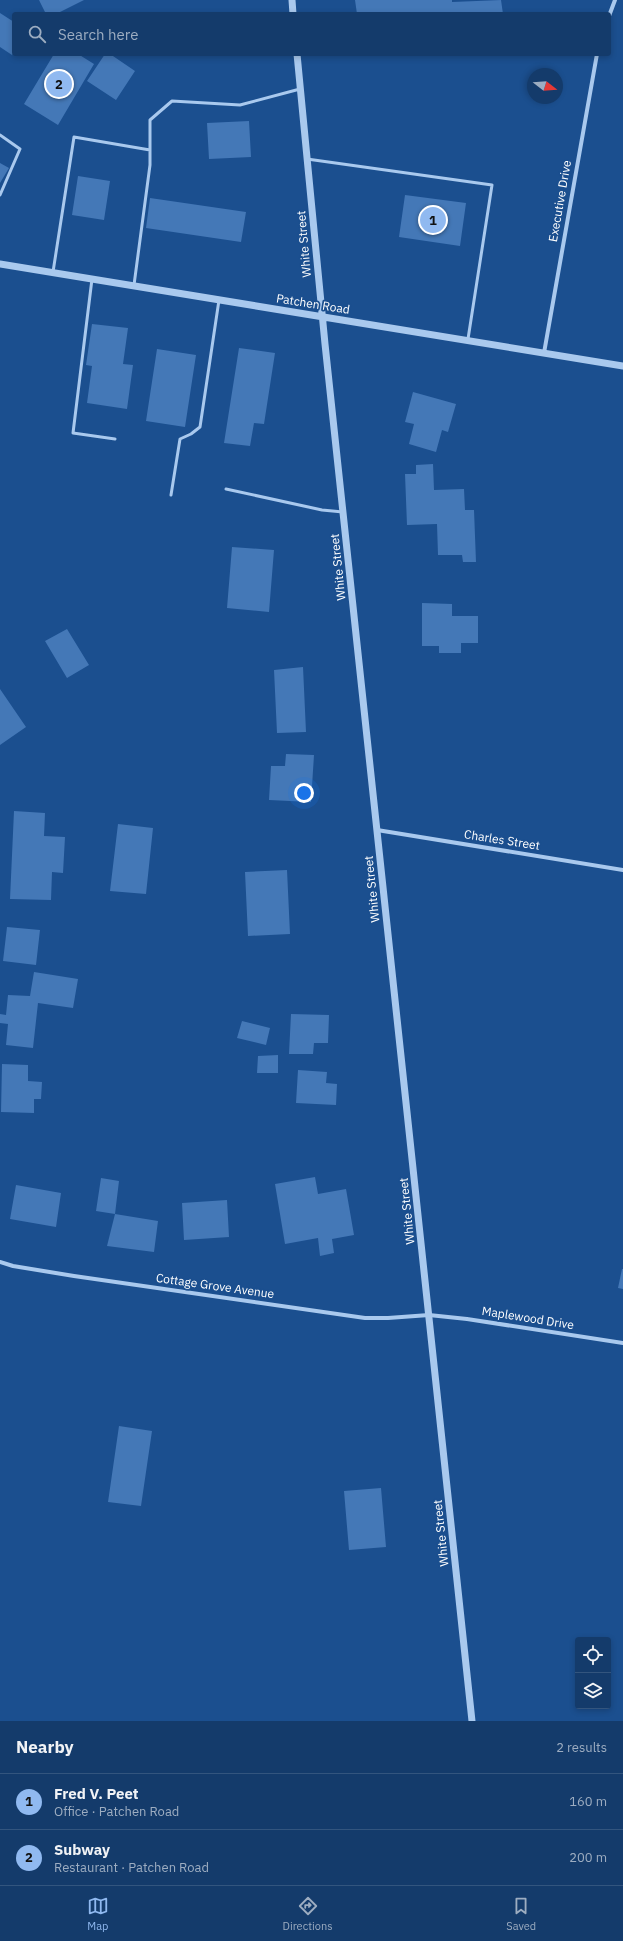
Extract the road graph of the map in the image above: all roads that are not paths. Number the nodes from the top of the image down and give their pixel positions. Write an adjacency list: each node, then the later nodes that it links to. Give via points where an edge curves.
1 (292, 0): 3 (street)
2 (615, 0): 4 (street)
3 (293, 12)
4 (610, 12)
5 (297, 56): 7 (street, White Street)
6 (597, 56): 19 (street, Executive Drive)
7 (300, 89): 9 (lane, via 240,104 172,101 150,120); 10 (street, White Street)
8 (0, 135): 11 (lane, via 20,149)
9 (150, 150): 13 (lane, via 74,137); 15 (lane)
10 (307, 159): 17 (street, White Street); 18 (lane, via 492,185)
11 (0, 196)
12 (0, 264): 13 (street, Patchen Road)
13 (53, 273): 14 (street, Patchen Road)
14 (92, 279): 15 (street, Patchen Road); 21 (lane, via 73,433)
15 (134, 286): 16 (street, Patchen Road)
16 (219, 300): 17 (street, Patchen Road); 23 (lane, via 200,427 180,439)
17 (322, 317): 18 (street, Patchen Road); 24 (street, White Street)
18 (468, 341): 19 (street, Patchen Road)
19 (544, 353): 20 (street, Patchen Road)
20 (623, 366)
21 (115, 439)
22 (226, 489): 24 (lane, via 322,510)
23 (171, 495)
24 (343, 512): 25 (street, White Street)
25 (377, 830): 26 (street, Charles Street); 28 (street, White Street)
26 (623, 870)
27 (0, 1262): 28 (street, Cottage Grove Avenue, via 21,1268 365,1318)
28 (429, 1315): 29 (street, Maplewood Drive); 30 (street, White Street)
29 (623, 1343)
30 (472, 1721)

